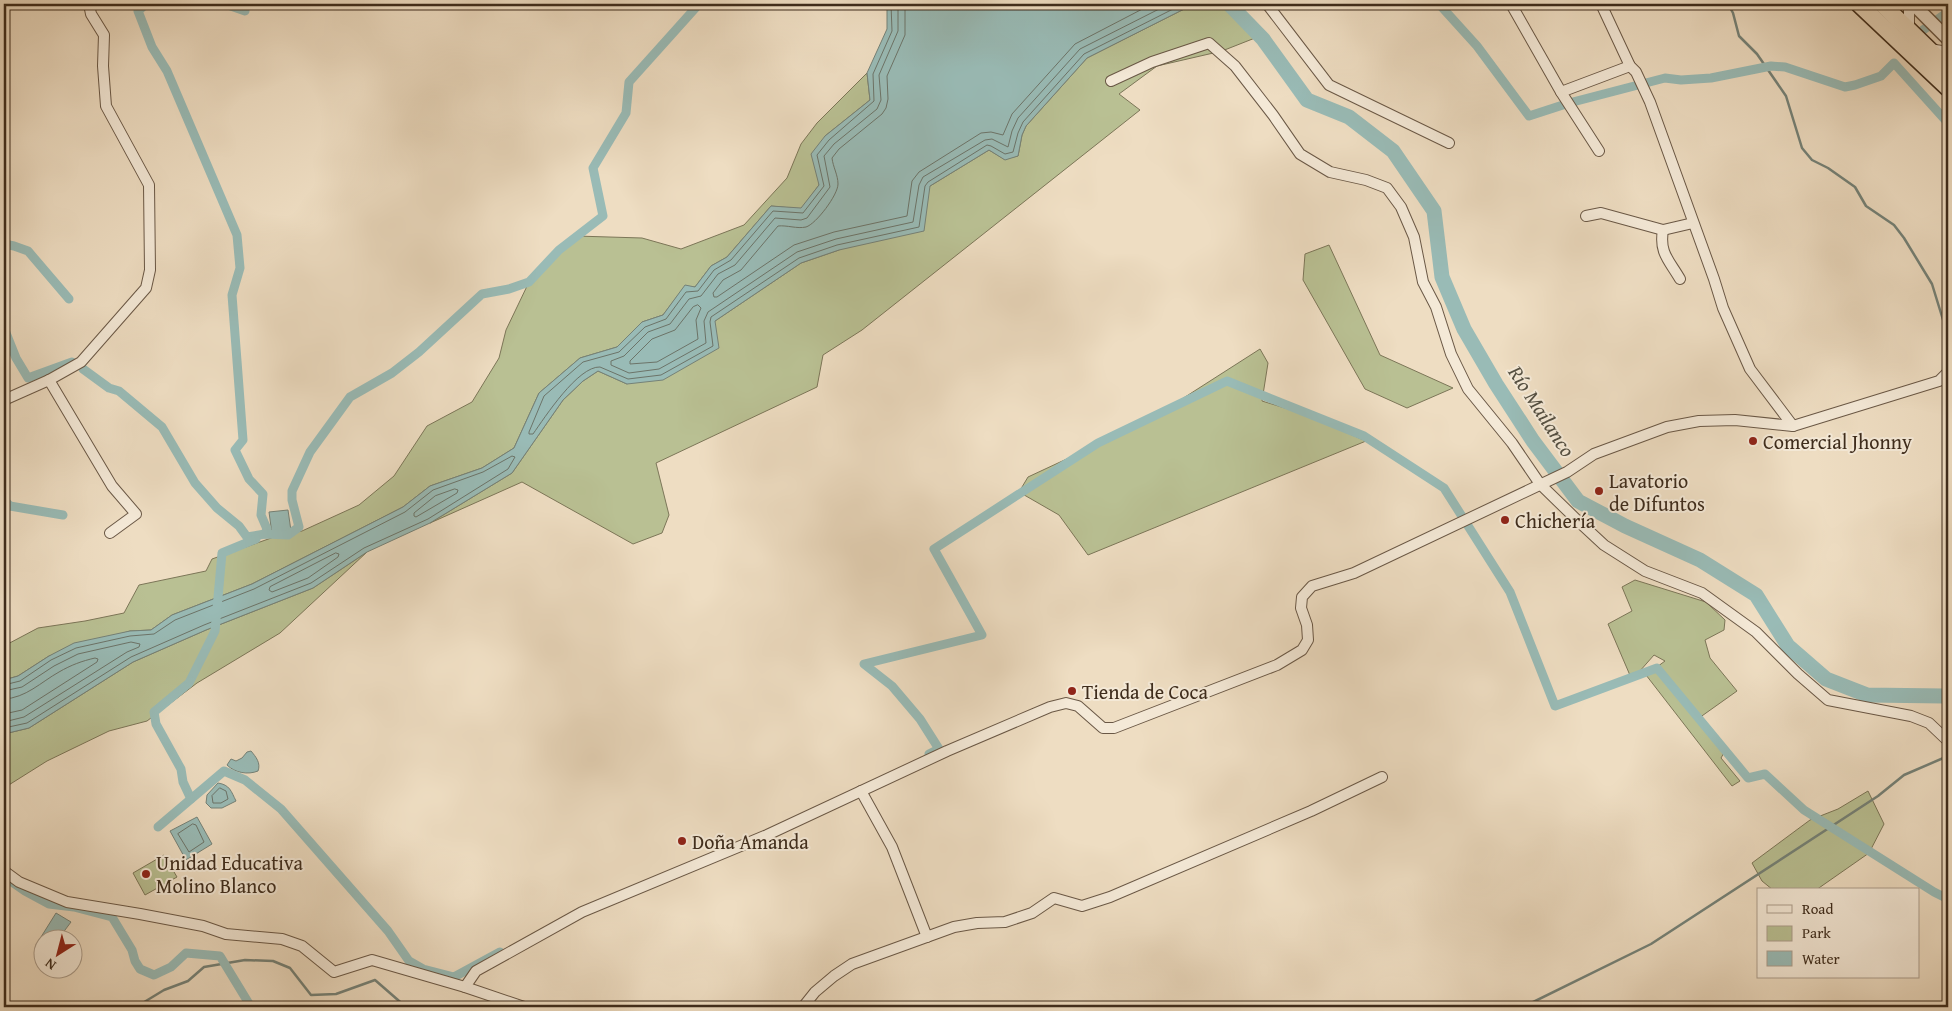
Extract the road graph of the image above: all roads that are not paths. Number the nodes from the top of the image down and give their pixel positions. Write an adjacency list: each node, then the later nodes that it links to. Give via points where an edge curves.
1 (89, 4): 25 (street, via 91,14 104,35 106,106 149,186 150,270 146,288 81,362)
2 (1267, 4): 18 (street, via 1329,86)
3 (1511, 4): 17 (street)
4 (1602, 4): 13 (street)
5 (1859, 4): 16 (highway)
6 (1882, 4): 9 (highway)
7 (1909, 4): 9 (street)
8 (1914, 4): 10 (street)
9 (1909, 30): 11 (highway)
10 (1948, 39)
11 (1928, 49): 12 (street); 14 (highway)
12 (1948, 52)
13 (1630, 66): 17 (street); 21 (street, via 1650,102)
14 (1948, 68)
15 (1111, 81): 28 (street, via 1152,62 1209,43 1235,66 1300,154 1330,172 1387,188 1401,207 1414,237 1423,282 1468,389)
16 (1948, 88)
17 (1561, 92): 19 (street)
18 (1449, 144)
19 (1599, 151)
20 (1586, 216): 22 (street, via 1601,213)
21 (1693, 223): 22 (street); 27 (street, via 1723,308 1750,369)
22 (1663, 230): 23 (street, via 1664,254)
23 (1680, 279)
24 (1948, 372): 27 (street, via 1939,381)
25 (49, 380): 26 (street); 29 (street, via 112,486 136,514)
26 (4, 400)
27 (1793, 426): 28 (street, via 1735,420 1699,421 1668,427 1594,454 1567,472)
28 (1540, 484): 30 (street, via 1604,545 1645,571 1702,593 1756,632 1828,700 1910,716 1929,723); 32 (street, via 1354,572 1312,586 1302,596 1301,608 1308,640 1302,650 1277,665 1114,728 1103,728 1078,706 1066,703 1050,707)
29 (110, 533)
30 (1948, 741)
31 (1382, 777): 34 (street, via 1110,897 1082,906 1054,898 1032,913 1005,922 954,927)
32 (861, 791): 34 (street, via 892,847); 35 (street, via 767,835 582,912 476,971)
33 (4, 871): 35 (street, via 19,882 67,902 194,924 226,934 282,939 302,946 334,972 372,960)
34 (927, 937): 37 (street, via 852,964 821,987)
35 (465, 987): 36 (street)
36 (524, 1007)
37 (803, 1007)

